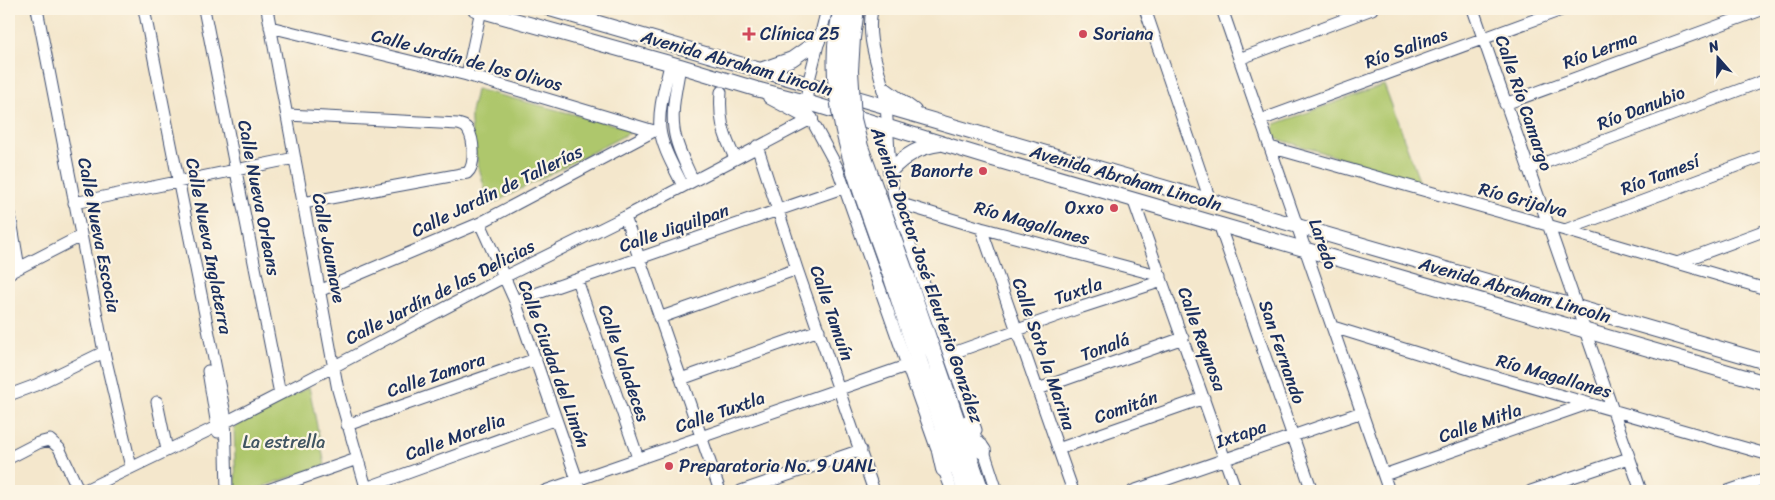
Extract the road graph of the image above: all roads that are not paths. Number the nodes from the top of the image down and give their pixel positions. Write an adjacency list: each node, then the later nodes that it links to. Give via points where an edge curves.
1 (36, 9): 60 (street, Calle Nueva Escocia)
2 (136, 9): 54 (street, Calle Nueva Inglaterra)
3 (144, 9): 54 (street, Calle Nueva Inglaterra)
4 (204, 9): 52 (street, Calle Nueva Orleans)
5 (267, 9): 18 (street, Calle Jaumave)
6 (550, 9): 23 (main road)
7 (827, 9): 20 (street)
8 (842, 9): 79 (highway, Avenida Doctor José Eleuterio González, bridge, via 835,60 842,122 849,150)
9 (856, 9): 79 (highway, Avenida Doctor José Eleuterio González, bridge, via 850,71 853,118)
10 (872, 9): 27 (street, via 871,42)
11 (1145, 9): 58 (street)
12 (1222, 9): 21 (street, Laredo)
13 (1372, 9): 21 (street)
14 (1473, 9): 19 (street, Calle Río Camargo)
15 (1564, 9): 19 (street, Río Salinas)
16 (1764, 9): 31 (street, Río Lerma)
17 (478, 10): 22 (main road, Avenida Abraham Lincoln); 24 (street)
18 (270, 27): 24 (street, Calle Jardín de los Olivos); 34 (street, Calle Jaumave)
19 (1483, 38): 31 (street, Calle Río Camargo); 37 (street, Río Salinas)
20 (818, 41): 23 (main road, via 792,59); 26 (street)
21 (1239, 59): 37 (street, Laredo)
22 (675, 65): 28 (main road, Avenida Abraham Lincoln); 32 (street)
23 (760, 70): 26 (main road)
24 (467, 75): 39 (street, Calle Jardín de los Olivos)
25 (1766, 80): 51 (street, Río Danubio)
26 (808, 84): 30 (street); 33 (main road)
27 (884, 89): 33 (street); 35 (main road)
28 (756, 90): 30 (main road, Avenida Abraham Lincoln); 36 (main road)
29 (721, 92): 49 (street, via 720,120)
30 (806, 102): 36 (street); 38 (main road, Avenida Abraham Lincoln)
31 (1505, 104): 51 (street, Calle Río Camargo)
32 (668, 106): 39 (street); 45 (street, via 674,129)
33 (886, 106): 35 (main road); 38 (street)
34 (288, 115): 48 (street, Calle Jaumave); 61 (street, via 449,123 465,126 472,143 473,163 470,171 464,174)
35 (923, 118): 40 (main road)
36 (811, 119): 43 (street, Calle Jardín de las Delicias); 56 (street)
37 (1261, 120): 44 (street, Laredo)
38 (887, 127): 42 (main road, Avenida Abraham Lincoln); 53 (street)
39 (657, 130): 45 (street); 65 (street, Calle Jardín de Tallerías)
40 (981, 134): 41 (main road); 46 (main road, via 984,146)
41 (1005, 142): 50 (main road, via 996,146); 58 (main road)
42 (946, 144): 46 (main road, Avenida Abraham Lincoln); 53 (main road, via 915,151)
43 (757, 146): 49 (street, Calle Jardín de las Delicias); 62 (street, Calle Tamuín)
44 (1270, 147): 67 (street, Laredo); 68 (street, Río Grijalva)
45 (673, 148): 55 (street)
46 (976, 153): 50 (main road, Avenida Abraham Lincoln)
47 (1766, 154): 70 (street, Río Tamesí)
48 (295, 158): 52 (street); 61 (street, Calle Jaumave)
49 (735, 158): 55 (street, Calle Jardín de las Delicias)
50 (993, 159): 57 (main road, Avenida Abraham Lincoln)
51 (1528, 169): 68 (street, Calle Río Camargo)
52 (235, 170): 54 (street); 103 (street, Calle Nueva Orleans)
53 (890, 171): 59 (street)
54 (174, 183): 60 (street); 111 (street, Calle Nueva Inglaterra)
55 (688, 183): 64 (street, Calle Jardín de las Delicias)
56 (845, 187): 62 (street, Calle Jiquilpan); 96 (street)
57 (1133, 199): 66 (main road, Avenida Abraham Lincoln); 80 (street, Calle Reynosa)
58 (1210, 200): 67 (main road)
59 (895, 202): 69 (street, Río Magallanes); 93 (street)
60 (74, 203): 72 (street, Calle Nueva Escocia)
61 (303, 203): 83 (street, Calle Jaumave)
62 (778, 209): 74 (street, Calle Jiquilpan); 76 (street, Calle Tamuín)
63 (10, 214): 77 (street)
64 (624, 217): 74 (street); 78 (street, Calle Jardín de las Delicias)
65 (480, 223): 78 (street, Calle Ciudad del Limón); 83 (street, Calle Jardín de Tallerías)
66 (1219, 224): 73 (main road, Avenida Abraham Lincoln); 113 (street, San Fernando)
67 (1298, 226): 73 (street, Laredo); 85 (main road)
68 (1547, 226): 70 (street, Río Grijalva); 85 (street, Calle Río Camargo)
69 (981, 228): 80 (street, Río Magallanes); 90 (street, Calle Soto la Marina)
70 (1565, 230): 75 (street, Río Grijalva)
71 (1766, 230): 75 (street)
72 (82, 236): 77 (street); 92 (street, Calle Nueva Escocia)
73 (1305, 248): 87 (street, Laredo); 88 (main road, Avenida Abraham Lincoln)
74 (640, 259): 81 (street, Calle Jiquilpan); 86 (street)
75 (1677, 263): 82 (street, Río Grijalva)
76 (798, 269): 86 (street); 89 (street, Calle Tamuín)
77 (14, 270)
78 (504, 277): 84 (street, Calle Ciudad del Limón); 97 (street, Calle Jardín de las Delicias)
79 (900, 279): 96 (highway, Avenida Doctor José Eleuterio González); 98 (highway, Avenida Doctor José Eleuterio González)
80 (1162, 279): 90 (street, Tuxtla); 91 (street, Calle Reynosa)
81 (577, 280): 84 (street, Calle Jiquilpan); 121 (street, Calle Valadeces)
82 (1766, 289)
83 (319, 291): 97 (street, Calle Jaumave)
84 (515, 301): 94 (street, Calle Ciudad del Limón)
85 (1576, 306): 88 (street, Calle Río Camargo); 95 (main road)
86 (659, 318): 99 (street)
87 (1333, 327): 107 (street, Río Magallanes); 109 (street, Laredo)
88 (1584, 329): 100 (main road, Avenida Abraham Lincoln); 108 (street, Calle Río Camargo)
89 (819, 330): 99 (street); 101 (street, Calle Tamuín)
90 (1017, 331): 93 (street, Tuxtla); 102 (street, Calle Soto la Marina)
91 (1183, 338): 102 (street, Tonalá); 105 (street, Calle Reynosa)
92 (104, 352): 104 (street); 125 (street, Calle Nueva Escocia)
93 (950, 354): 118 (street)
94 (536, 359): 110 (street, Calle Ciudad del Limón); 112 (street, Calle Zamora)
95 (1766, 362)
96 (913, 365): 101 (street, Calle Tuxtla); 126 (highway); 141 (highway, Avenida Doctor José Eleuterio González)
97 (333, 367): 103 (street, Calle Jardín de las Delicias); 112 (street, Calle Jaumave)
98 (943, 377): 118 (highway, via 954,389 974,440); 142 (highway, Avenida Doctor José Eleuterio González)
99 (680, 379): 114 (street)
100 (1766, 383)
101 (840, 389): 114 (street, Calle Tuxtla); 117 (street, Calle Tamuín)
102 (1038, 390): 115 (street, Calle Soto la Marina)
103 (280, 394): 111 (street, Calle Jardín de las Delicias)
104 (9, 395)
105 (1204, 398): 115 (street, Comitán); 122 (street, Calle Reynosa)
106 (157, 402): 116 (street)
107 (1587, 404): 108 (street, Río Magallanes); 127 (street, Calle Mitla)
108 (1613, 411): 119 (street, Río Magallanes); 123 (street, Calle Río Camargo)
109 (1362, 412): 113 (street, Ixtapa); 127 (street, Laredo)
110 (556, 419): 129 (street, Calle Ciudad del Limón); 130 (street, Calle Morelia)
111 (222, 424): 116 (street, Calle Jardín de las Delicias); 133 (street, Calle Nueva Inglaterra); 134 (street, Calle Nueva Inglaterra)
112 (347, 425): 124 (street, Calle Jaumave)
113 (1292, 435): 122 (street, Ixtapa); 147 (street, San Fernando)
114 (700, 438): 121 (street, Calle Tuxtla); 137 (street)
115 (1058, 449): 144 (street, Calle Soto la Marina)
116 (167, 450): 125 (street, Calle Jardín de las Delicias)
117 (861, 450): 138 (street); 139 (street, Calle Tamuín)
118 (984, 451): 143 (street)
119 (1766, 454)
120 (9, 458): 131 (street, via 50,440 59,448)
121 (638, 458): 129 (street, Calle Tuxtla)
122 (1225, 458): 145 (street, Ixtapa); 146 (street, Calle Reynosa)
123 (1629, 458): 149 (street); 150 (street, Calle Río Camargo)
124 (357, 459): 130 (street, Calle Jaumave); 135 (street)
125 (131, 467): 132 (street, Calle Jardín de las Delicias)
126 (944, 469): 140 (street)
127 (1384, 475): 148 (street, Laredo)
128 (1766, 478): 151 (street)
129 (579, 486): 136 (street, Calle Tuxtla)
130 (367, 490)
131 (79, 491)
132 (83, 491)
133 (219, 491)
134 (227, 491)
135 (265, 491)
136 (545, 491)
137 (720, 491)
138 (740, 491)
139 (874, 491)
140 (952, 491)
141 (966, 491)
142 (981, 491)
143 (997, 491)
144 (1073, 491)
145 (1133, 491)
146 (1236, 491)
147 (1312, 491)
148 (1390, 491)
149 (1531, 491)
150 (1641, 491)
151 (1728, 491)

